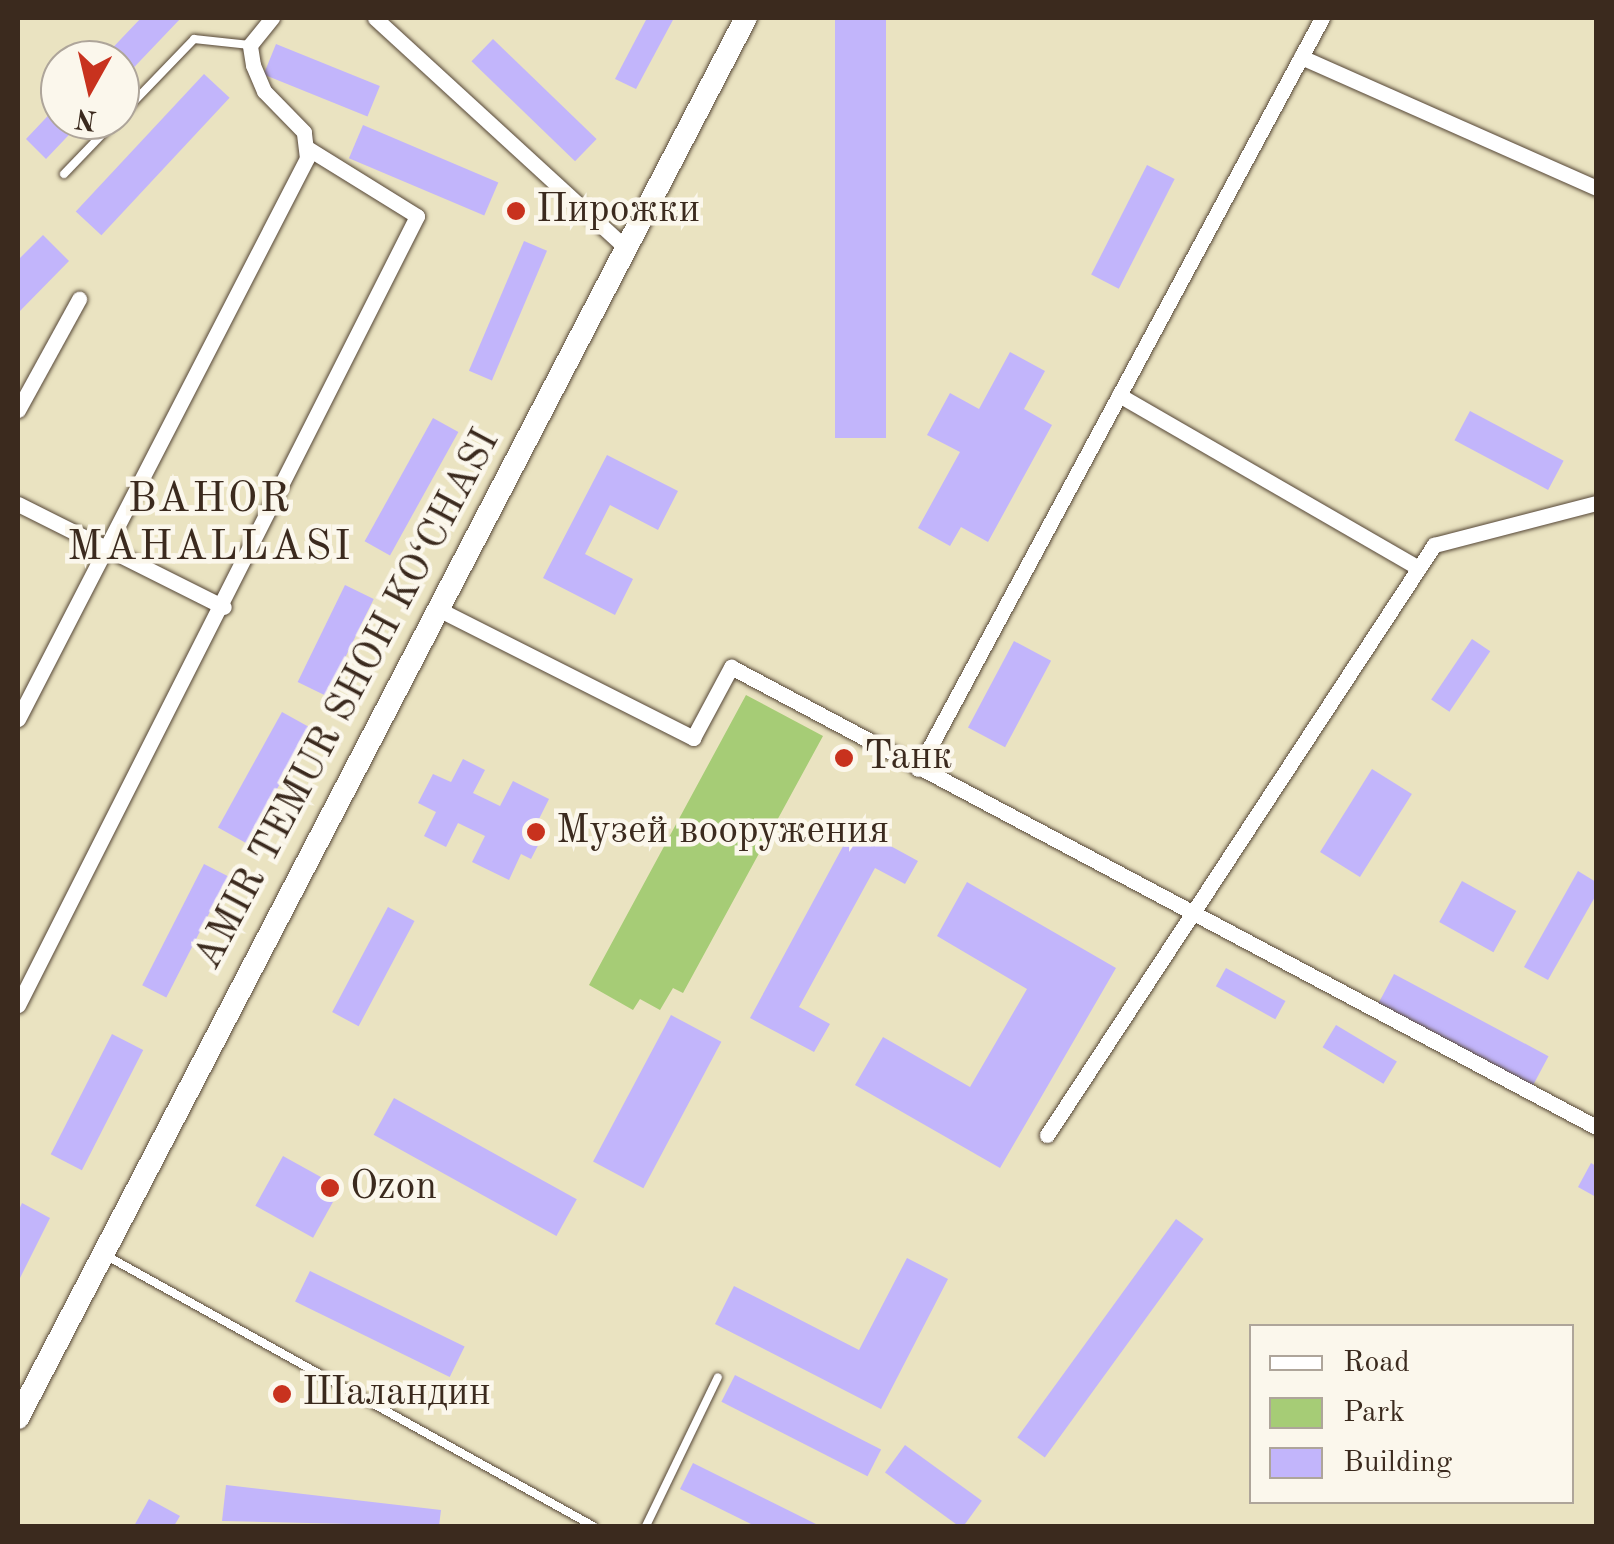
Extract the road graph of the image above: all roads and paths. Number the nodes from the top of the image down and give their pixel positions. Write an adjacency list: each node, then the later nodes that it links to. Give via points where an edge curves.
1 (272, 18): 5 (street)
2 (375, 18): 12 (street)
3 (746, 18): 12 (main road, AMIR TEMUR SHOH KO‘CHASI)
4 (1322, 18): 6 (street)
5 (250, 46): 7 (lane, via 194,39); 9 (street, via 264,90 304,132)
6 (1301, 56): 11 (street); 14 (street)
7 (140, 95)
8 (97, 140): 10 (lane)
9 (309, 149): 18 (street); 20 (street, via 418,216)
10 (64, 174)
11 (1596, 188)
12 (624, 246): 21 (main road, AMIR TEMUR SHOH KO‘CHASI)
13 (79, 299): 15 (street)
14 (1119, 395): 19 (street); 23 (street)
15 (18, 410)
16 (1596, 503): 19 (street, via 1434,545)
17 (18, 504): 18 (street)
18 (106, 549): 20 (street); 22 (street)
19 (1419, 568): 24 (street)
20 (224, 607): 25 (street)
21 (440, 610): 23 (street, via 694,738 731,666); 28 (main road, AMIR TEMUR SHOH KO‘CHASI)
22 (18, 719)
23 (918, 769): 24 (street)
24 (1189, 910): 26 (street); 27 (street)
25 (18, 1005)
26 (1596, 1127)
27 (1046, 1135)
28 (102, 1254): 30 (main road, AMIR TEMUR SHOH KO‘CHASI); 32 (lane)
29 (718, 1377): 33 (lane)
30 (24, 1391): 31 (main road, AMIR TEMUR SHOH KO‘CHASI)
31 (18, 1418)
32 (593, 1526)
33 (646, 1526)

